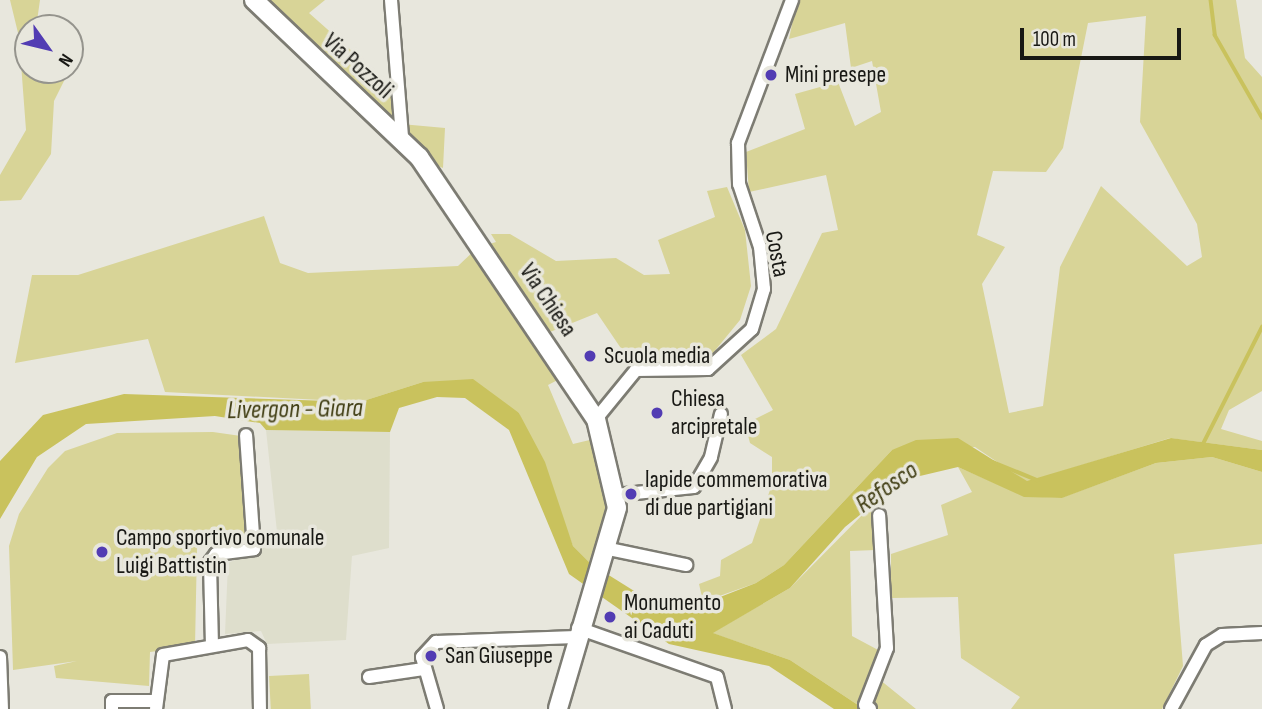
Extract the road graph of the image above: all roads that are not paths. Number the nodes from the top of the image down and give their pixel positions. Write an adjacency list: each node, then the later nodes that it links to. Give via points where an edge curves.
1 (254, 0): 4 (main road, Via Pozzoli)
2 (391, 0): 4 (street)
3 (792, 0): 6 (street, Costa, via 738,143 739,184 760,247 764,289 752,329 708,369 636,370)
4 (401, 137): 6 (main road, Via Chiesa, via 460,214)
5 (721, 414): 8 (street, via 711,457 694,488)
6 (596, 419): 8 (main road, Via Chiesa)
7 (246, 435): 14 (street, via 254,550 216,554 210,562)
8 (616, 495): 10 (main road, Via Chiesa)
9 (879, 514): 25 (street, via 887,648 866,705)
10 (609, 549): 11 (street); 12 (main road, Via Chiesa)
11 (686, 565)
12 (577, 632): 16 (street, via 436,642 426,648); 23 (main road, Via Chiesa); 24 (street, via 716,677)
13 (1262, 633): 26 (street, via 1222,635 1206,645)
14 (212, 646): 18 (street, via 161,656); 21 (street, via 255,642)
15 (0, 657): 19 (street)
16 (423, 669): 17 (street); 22 (street)
17 (369, 677)
18 (156, 705): 20 (street, via 112,701)
19 (2, 709)
20 (112, 709)
21 (260, 709)
22 (437, 709)
23 (558, 709)
24 (725, 709)
25 (870, 709)
26 (1171, 709)

